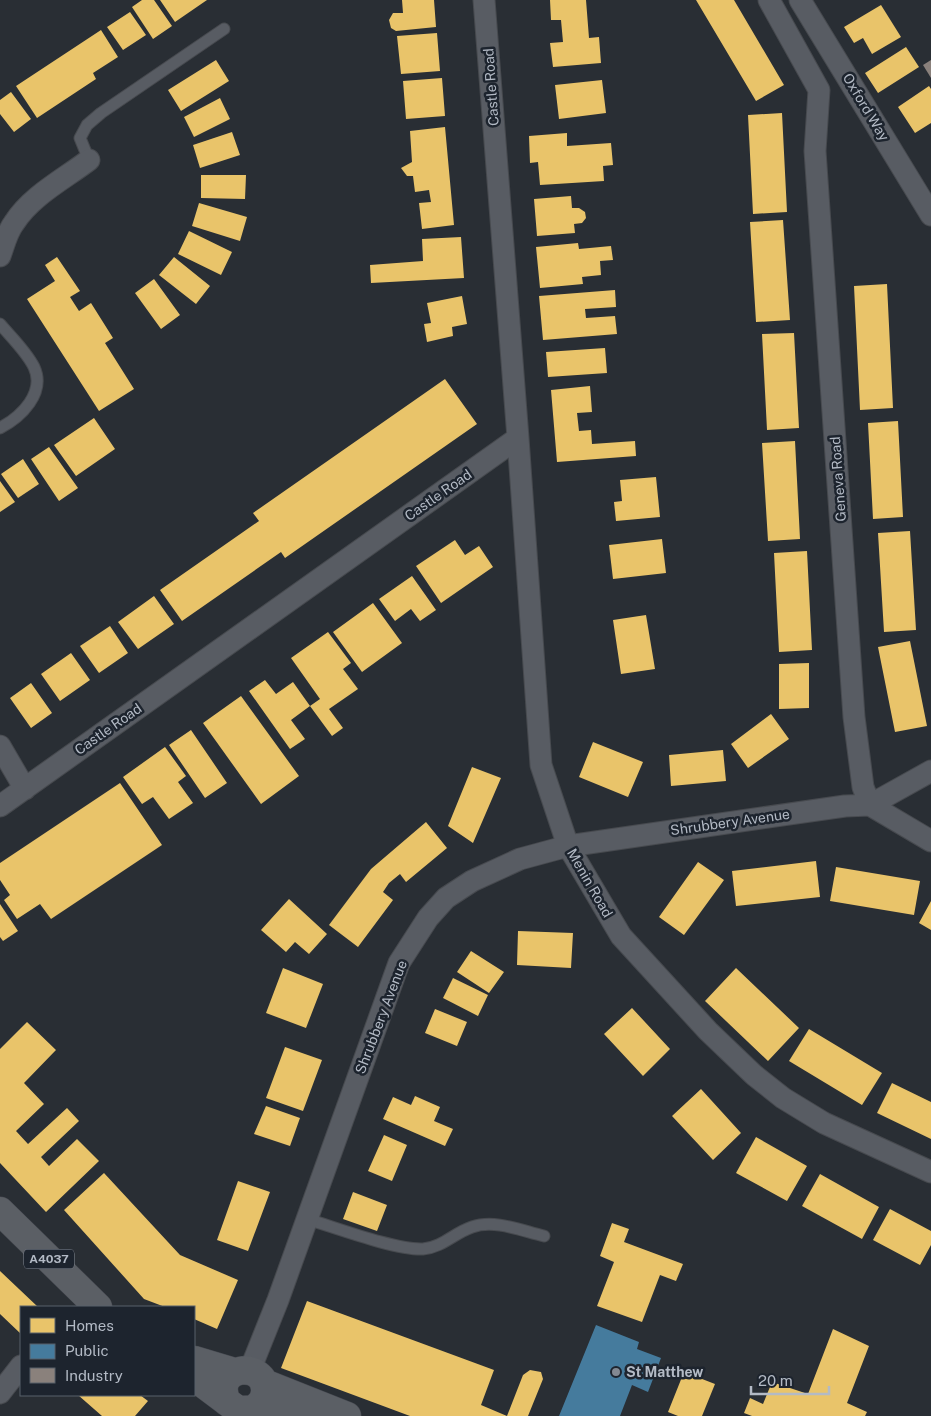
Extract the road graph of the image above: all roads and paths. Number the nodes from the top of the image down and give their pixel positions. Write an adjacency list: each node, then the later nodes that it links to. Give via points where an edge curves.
1 (484, 0): 10 (street, Castle Road)
2 (769, 0): 14 (street, Geneva Road, via 819,90 815,151 854,717 863,787)
3 (800, 0): 6 (street, Oxford Way)
4 (224, 29): 5 (lane, via 101,113 87,126 80,138)
5 (89, 160): 7 (street, via 32,202 13,224)
6 (931, 215)
7 (0, 256)
8 (0, 324): 9 (lane, via 29,359 37,380 30,402)
9 (0, 428)
10 (518, 438): 13 (street, Castle Road); 17 (street, Menin Road, via 541,765)
11 (0, 746): 13 (street)
12 (931, 771): 14 (street)
13 (24, 789): 15 (street, Castle Road)
14 (870, 805): 16 (street); 17 (street, Shrubbery Avenue)
15 (0, 806)
16 (931, 841)
17 (568, 846): 18 (street, Menin Road, via 621,936 708,1031 754,1075 824,1123); 20 (street, Shrubbery Avenue, via 520,859 472,881 446,898 428,918 399,962)
18 (931, 1172)
19 (0, 1211): 22 (main road, A4037)
20 (307, 1219): 21 (lane, via 398,1246 422,1249 444,1244 471,1227 484,1225 498,1225); 25 (street, Shrubbery Avenue)
21 (544, 1236)
22 (97, 1306)
23 (195, 1360): 25 (main road)
24 (20, 1367): 27 (street)
25 (249, 1375): 28 (main road, via 229,1377 224,1389); 28 (main road, via 265,1394 262,1401); 30 (main road)
26 (195, 1378): 28 (main road)
27 (0, 1393)
28 (238, 1409): 29 (main road, via 270,1409)
29 (295, 1416)
30 (347, 1416)

